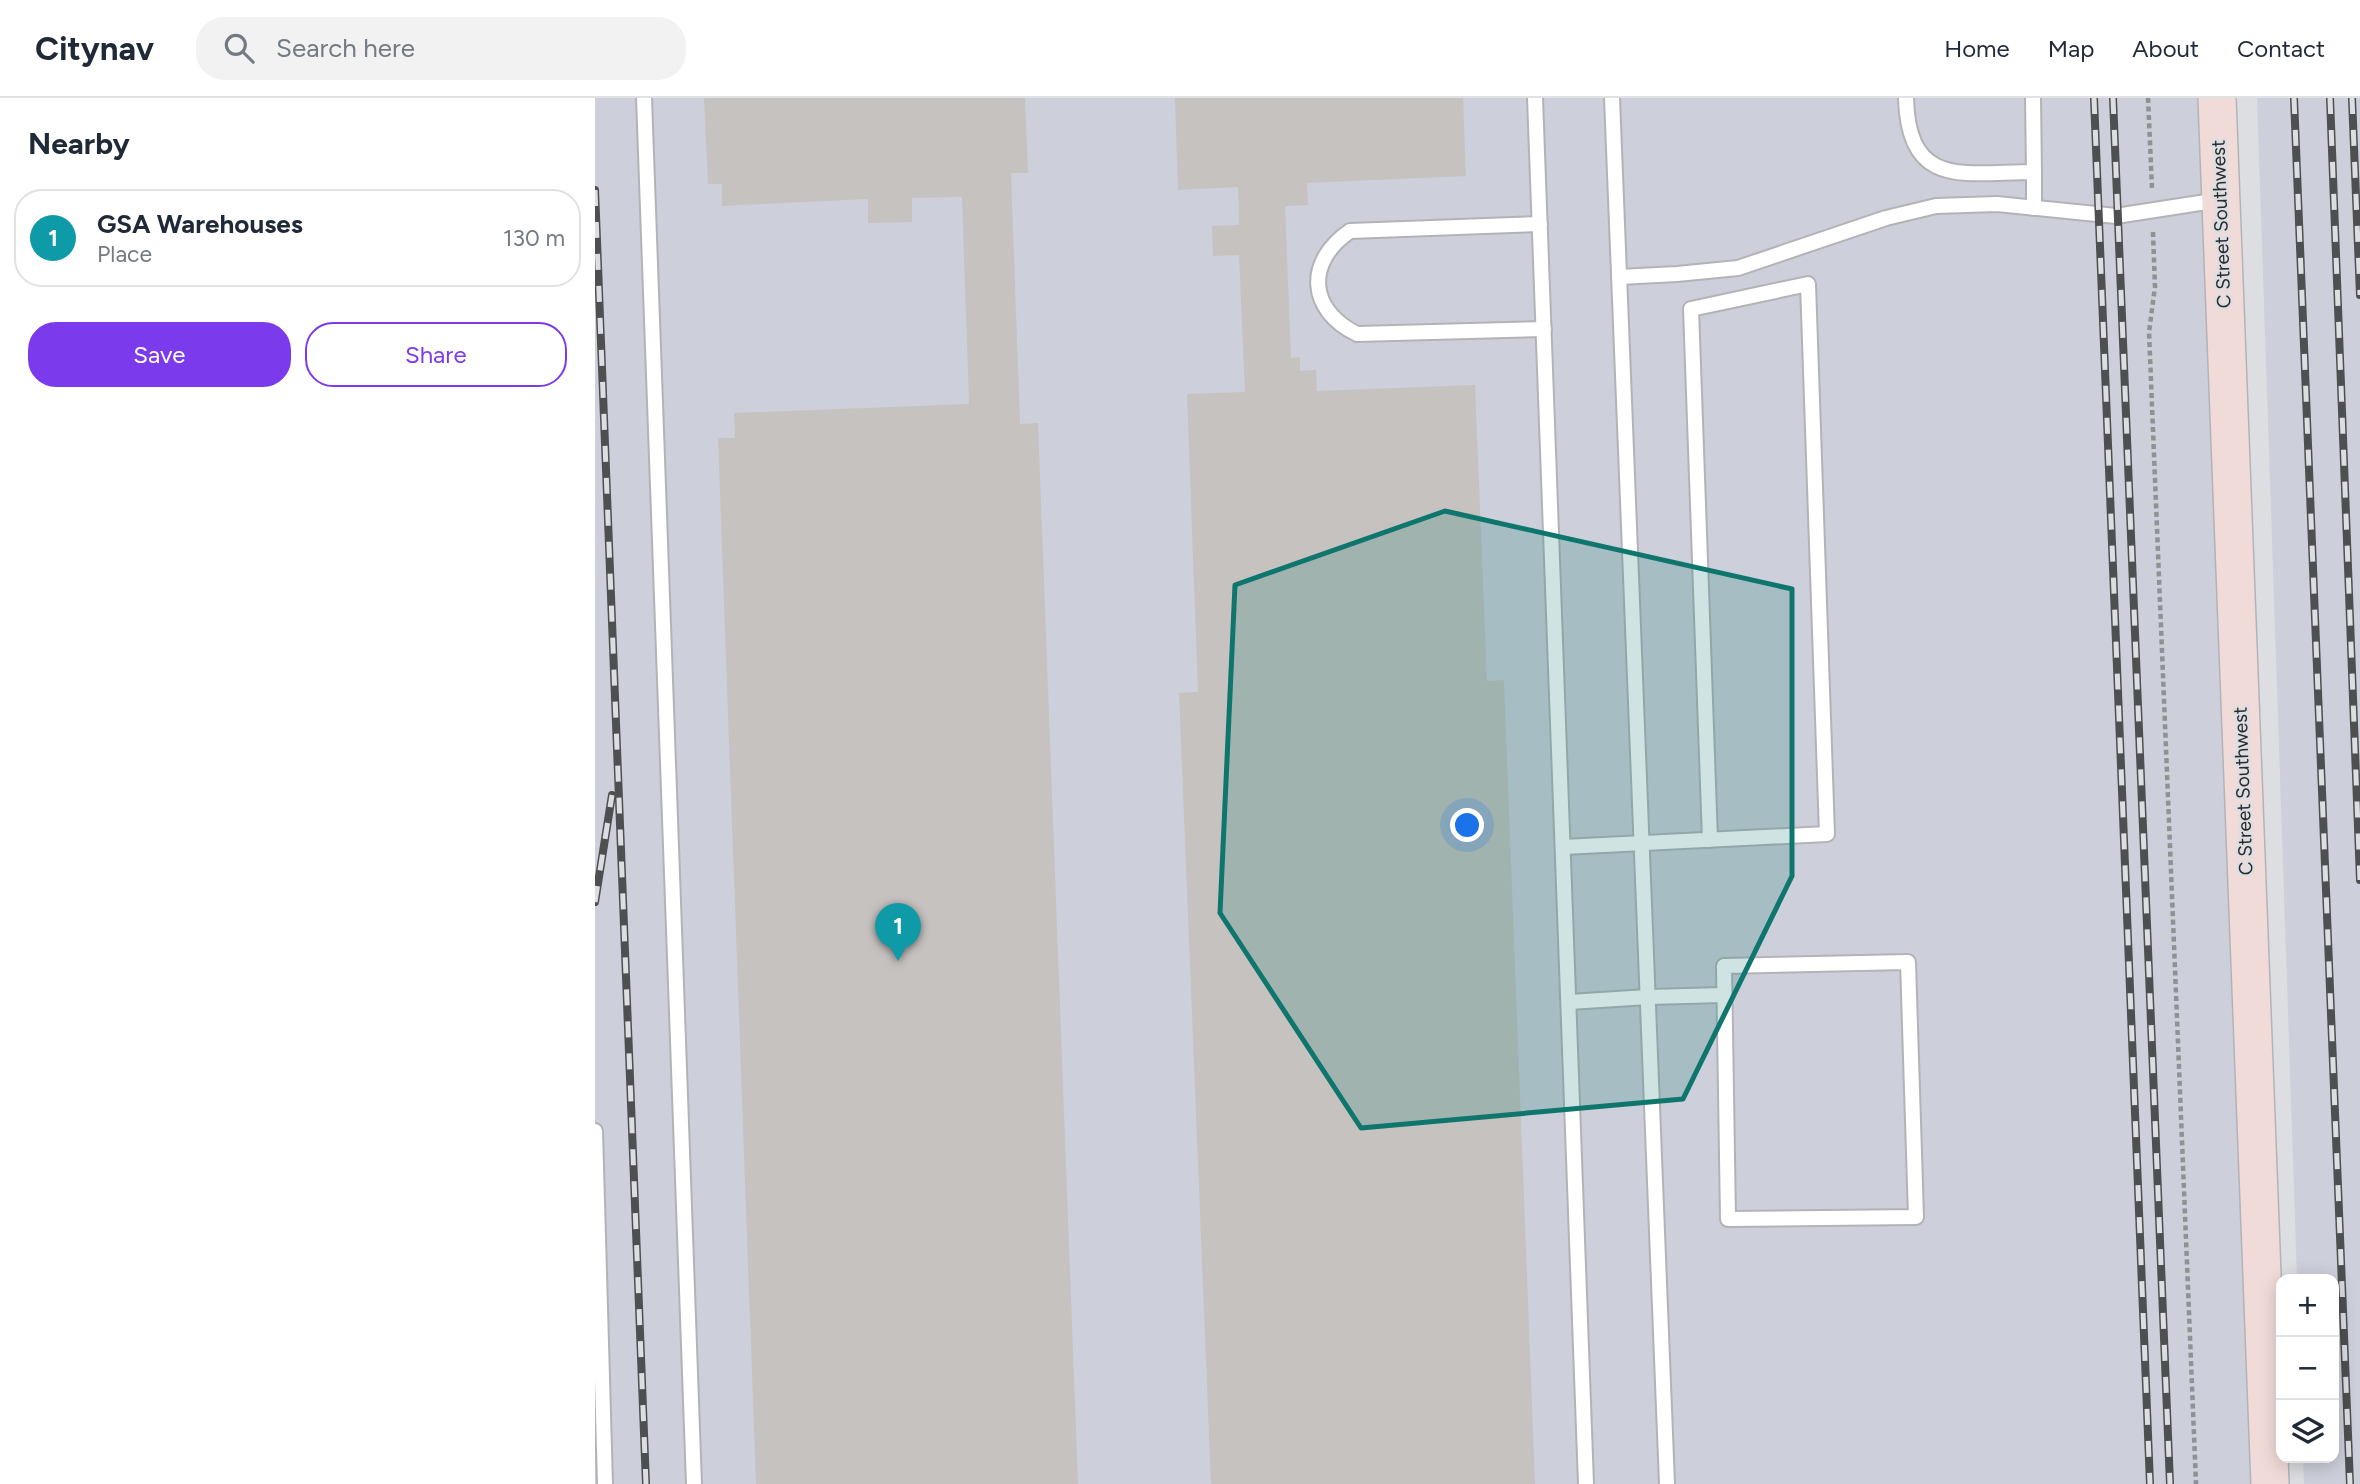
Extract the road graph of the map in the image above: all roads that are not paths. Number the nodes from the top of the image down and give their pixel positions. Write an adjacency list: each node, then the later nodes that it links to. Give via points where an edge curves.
1 (644, 98): 21 (lane)
2 (1535, 98): 10 (lane)
3 (1612, 98): 11 (lane)
4 (1906, 98): 7 (lane, via 1909,132 1930,163 1965,174)
5 (2033, 98): 7 (lane)
6 (2217, 98): 8 (main road, C Street Southwest)
7 (2034, 172): 9 (lane)
8 (2221, 200): 9 (lane, via 2116,216); 24 (main road, C Street Southwest)
9 (2034, 208): 11 (lane, via 1936,206 1738,268)
10 (1540, 224): 12 (lane); 12 (lane, via 1350,231 1323,257 1318,276 1319,295 1327,312 1340,326 1357,334)
11 (1619, 277): 14 (lane)
12 (1543, 329): 15 (lane)
13 (1710, 840): 13 (lane, via 1827,834 1808,284 1691,309); 14 (lane)
14 (1642, 844): 15 (lane); 17 (lane)
15 (1563, 847): 18 (lane)
16 (1724, 995): 16 (lane, via 1724,966 1908,962 1916,1217 1728,1219); 17 (lane)
17 (1648, 997): 18 (lane); 23 (lane)
18 (1569, 1002): 22 (lane)
19 (595, 1131): 20 (lane)
20 (605, 1484)
21 (694, 1484)
22 (1587, 1484)
23 (1667, 1484)
24 (2270, 1484)

